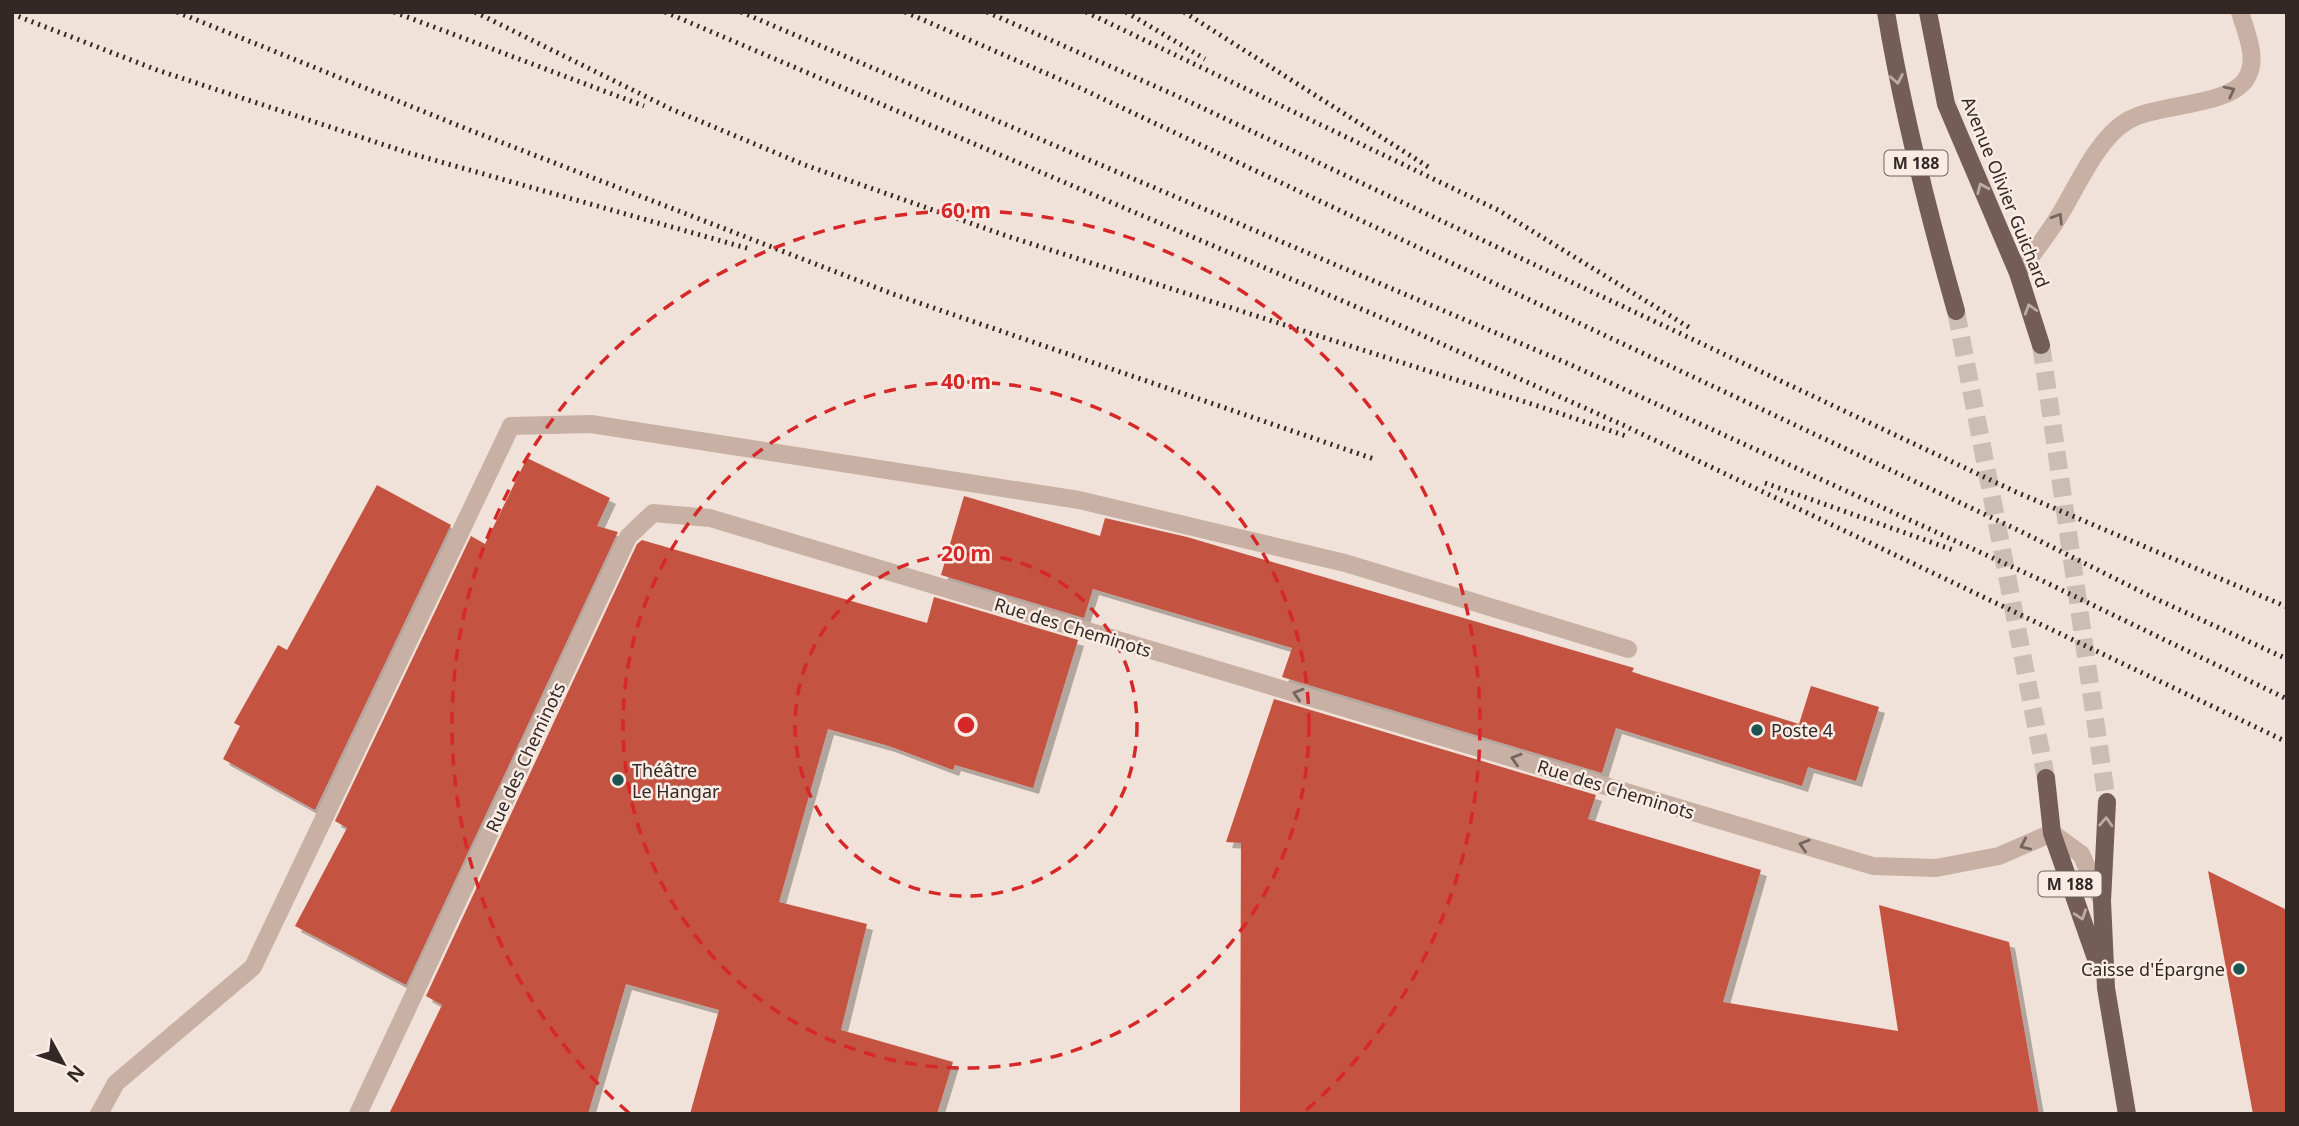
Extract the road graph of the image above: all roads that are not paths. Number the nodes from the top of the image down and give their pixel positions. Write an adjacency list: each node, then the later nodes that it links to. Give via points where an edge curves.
1 (1885, 12): 5 (main road, M 188, one-way to 5, via 1919,177)
2 (1928, 12): 4 (main road, Avenue Olivier Guichard / M 188, one-way to 2, via 1946,104)
3 (2240, 12): 4 (street, one-way to 3, via 2109,135 2144,114 2238,89 2252,63)
4 (2018, 273): 6 (main road, Avenue Olivier Guichard / M 188, one-way to 4)
5 (1956, 311)
6 (2041, 345)
7 (1628, 649): 13 (street, via 1345,563 1079,500 591,424 511,426 253,967 116,1083)
8 (2046, 778): 10 (main road, M 188)
9 (2106, 802): 11 (main road, M 188, one-way to 9)
10 (2052, 833): 11 (street, via 2081,854); 12 (main road, M 188, one-way to 12); 14 (street, Rue des Cheminots, one-way to 14, via 1999,856 1936,868 1873,866 710,518 653,513 628,537)
11 (2102, 901): 12 (main road, M 188)
12 (2106, 988): 15 (main road, M 188)
13 (99, 1114)
14 (358, 1114)
15 (2127, 1114)

